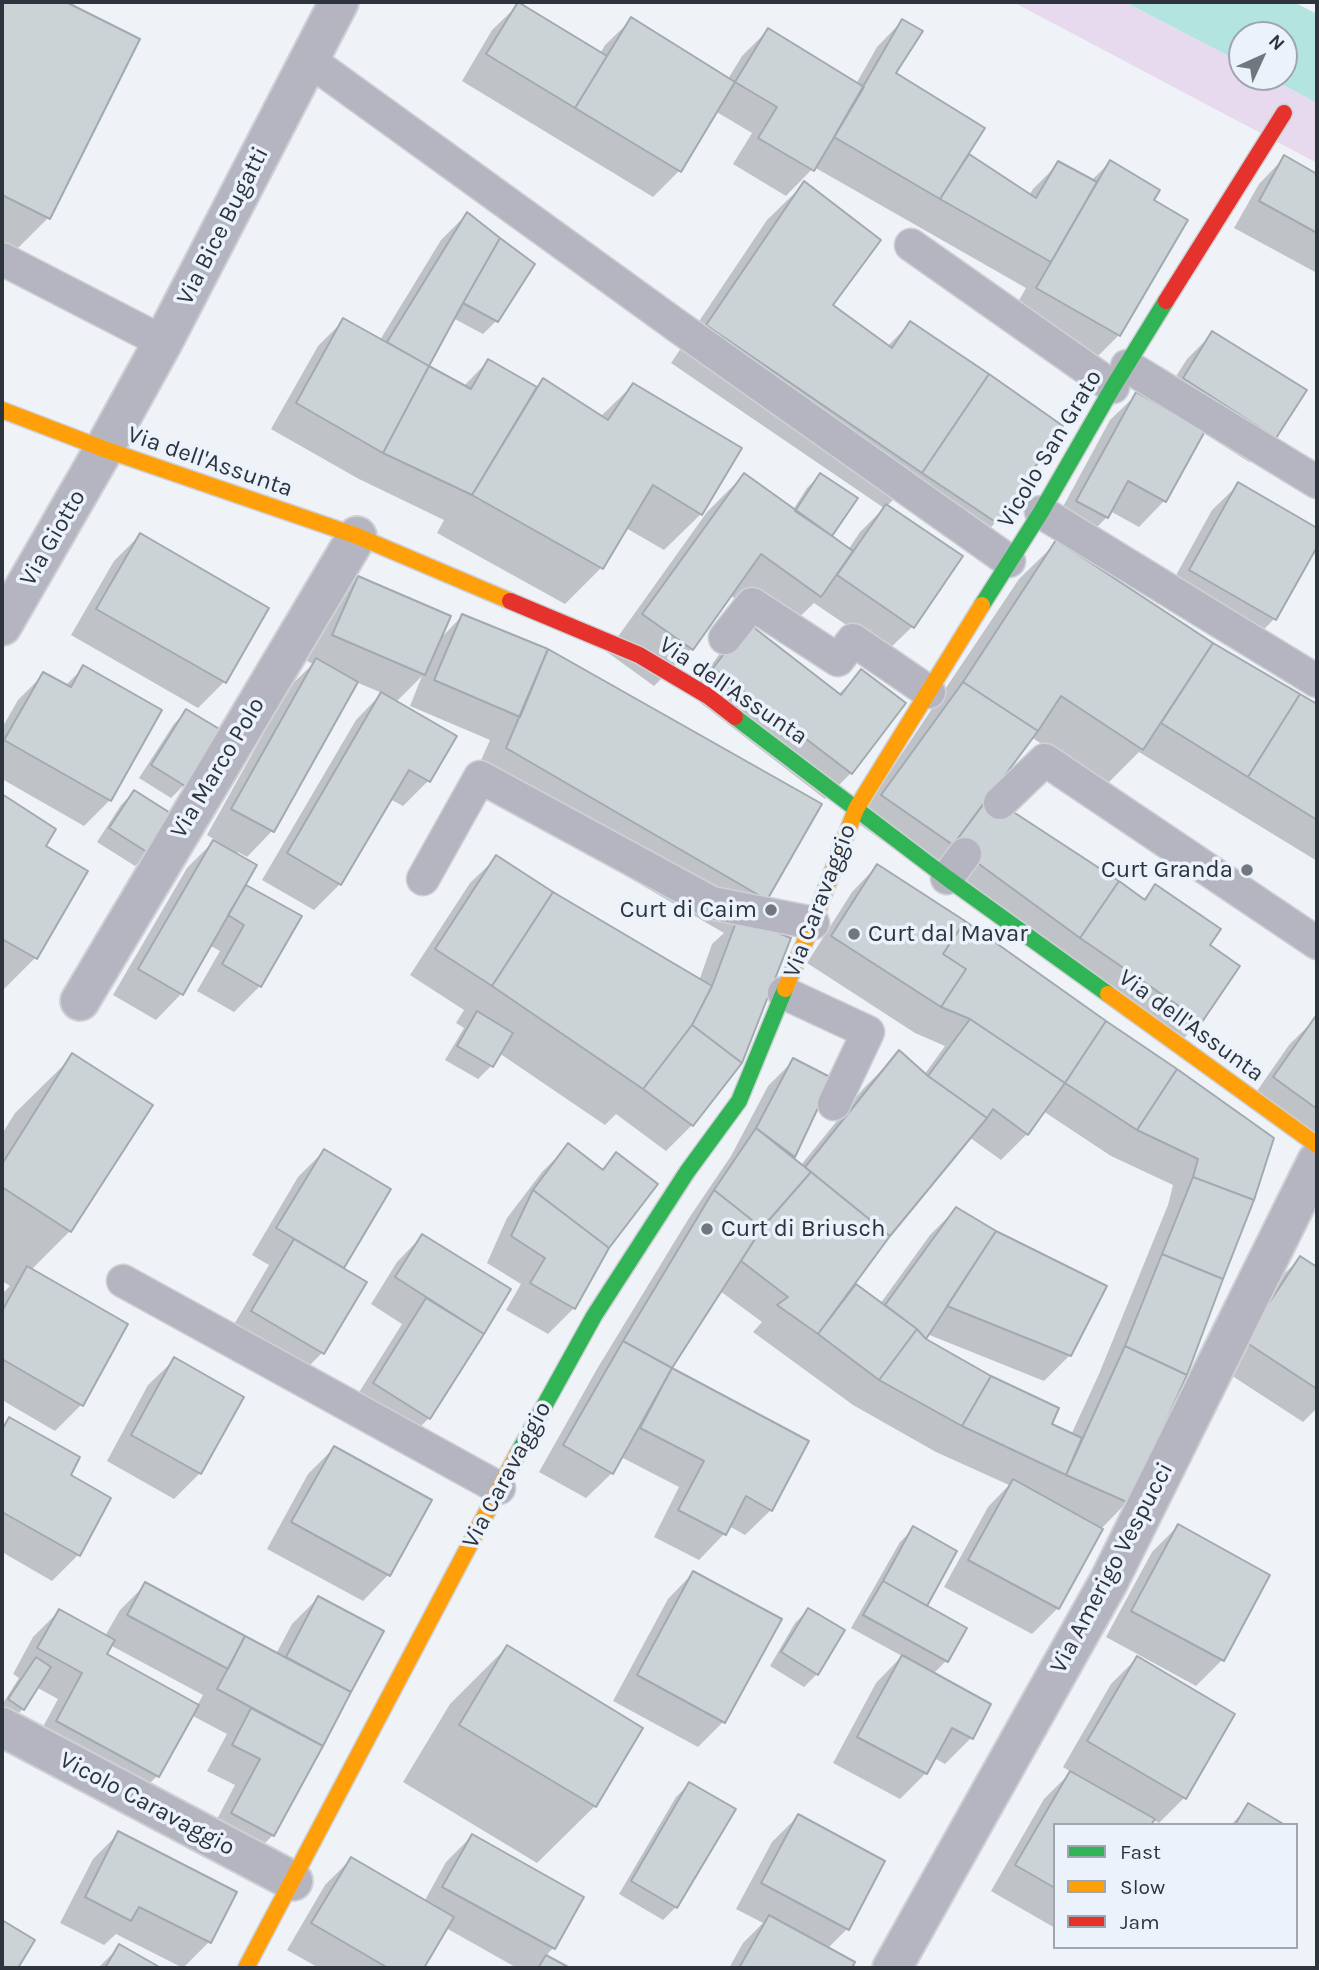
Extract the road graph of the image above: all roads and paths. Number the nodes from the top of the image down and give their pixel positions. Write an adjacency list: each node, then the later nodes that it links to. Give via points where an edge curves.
1 (339, 2): 2 (street, Via Bice Bugatti)
2 (309, 60): 6 (street, Via Bice Bugatti); 13 (lane)
3 (1284, 113): 7 (street, Vicolo San Grato)
4 (911, 245): 7 (lane)
5 (2, 258): 6 (lane)
6 (163, 342): 9 (street, Via Bice Bugatti)
7 (1120, 377): 10 (lane); 11 (street, Vicolo San Grato)
8 (2, 410): 9 (street, Via dell'Assunta)
9 (104, 449): 12 (street, Via dell'Assunta); 14 (street, Via Giotto)
10 (1317, 482)
11 (1041, 512): 13 (street, Vicolo San Grato); 16 (lane)
12 (356, 537): 19 (street, Via dell'Assunta, via 639,655 708,696); 24 (street, Via Marco Polo)
13 (1009, 561): 17 (street, Vicolo San Grato)
14 (2, 626)
15 (725, 638): 17 (lane, via 752,604 838,660 853,639)
16 (1317, 681)
17 (929, 692): 19 (street, Vicolo San Grato)
18 (1000, 803): 22 (lane, via 1045,760)
19 (856, 809): 21 (street, Via Caravaggio); 26 (street, Via dell'Assunta, via 956,866)
20 (424, 878): 21 (lane, via 480,777 712,903)
21 (813, 923): 23 (street, Via Caravaggio)
22 (1317, 943)
23 (784, 993): 25 (lane, Via Caravaggio, via 868,1032); 29 (street, Via Caravaggio, via 739,1101 594,1316)
24 (80, 1001)
25 (834, 1104)
26 (1317, 1145)
27 (1317, 1161): 33 (street, Via Amerigo Vespucci, via 1109,1581)
28 (123, 1281): 29 (lane)
29 (499, 1488): 31 (street, Via Caravaggio)
30 (2, 1727): 31 (street, Vicolo Caravaggio)
31 (293, 1881): 32 (street, Via Caravaggio)
32 (246, 1968)
33 (892, 1968)

